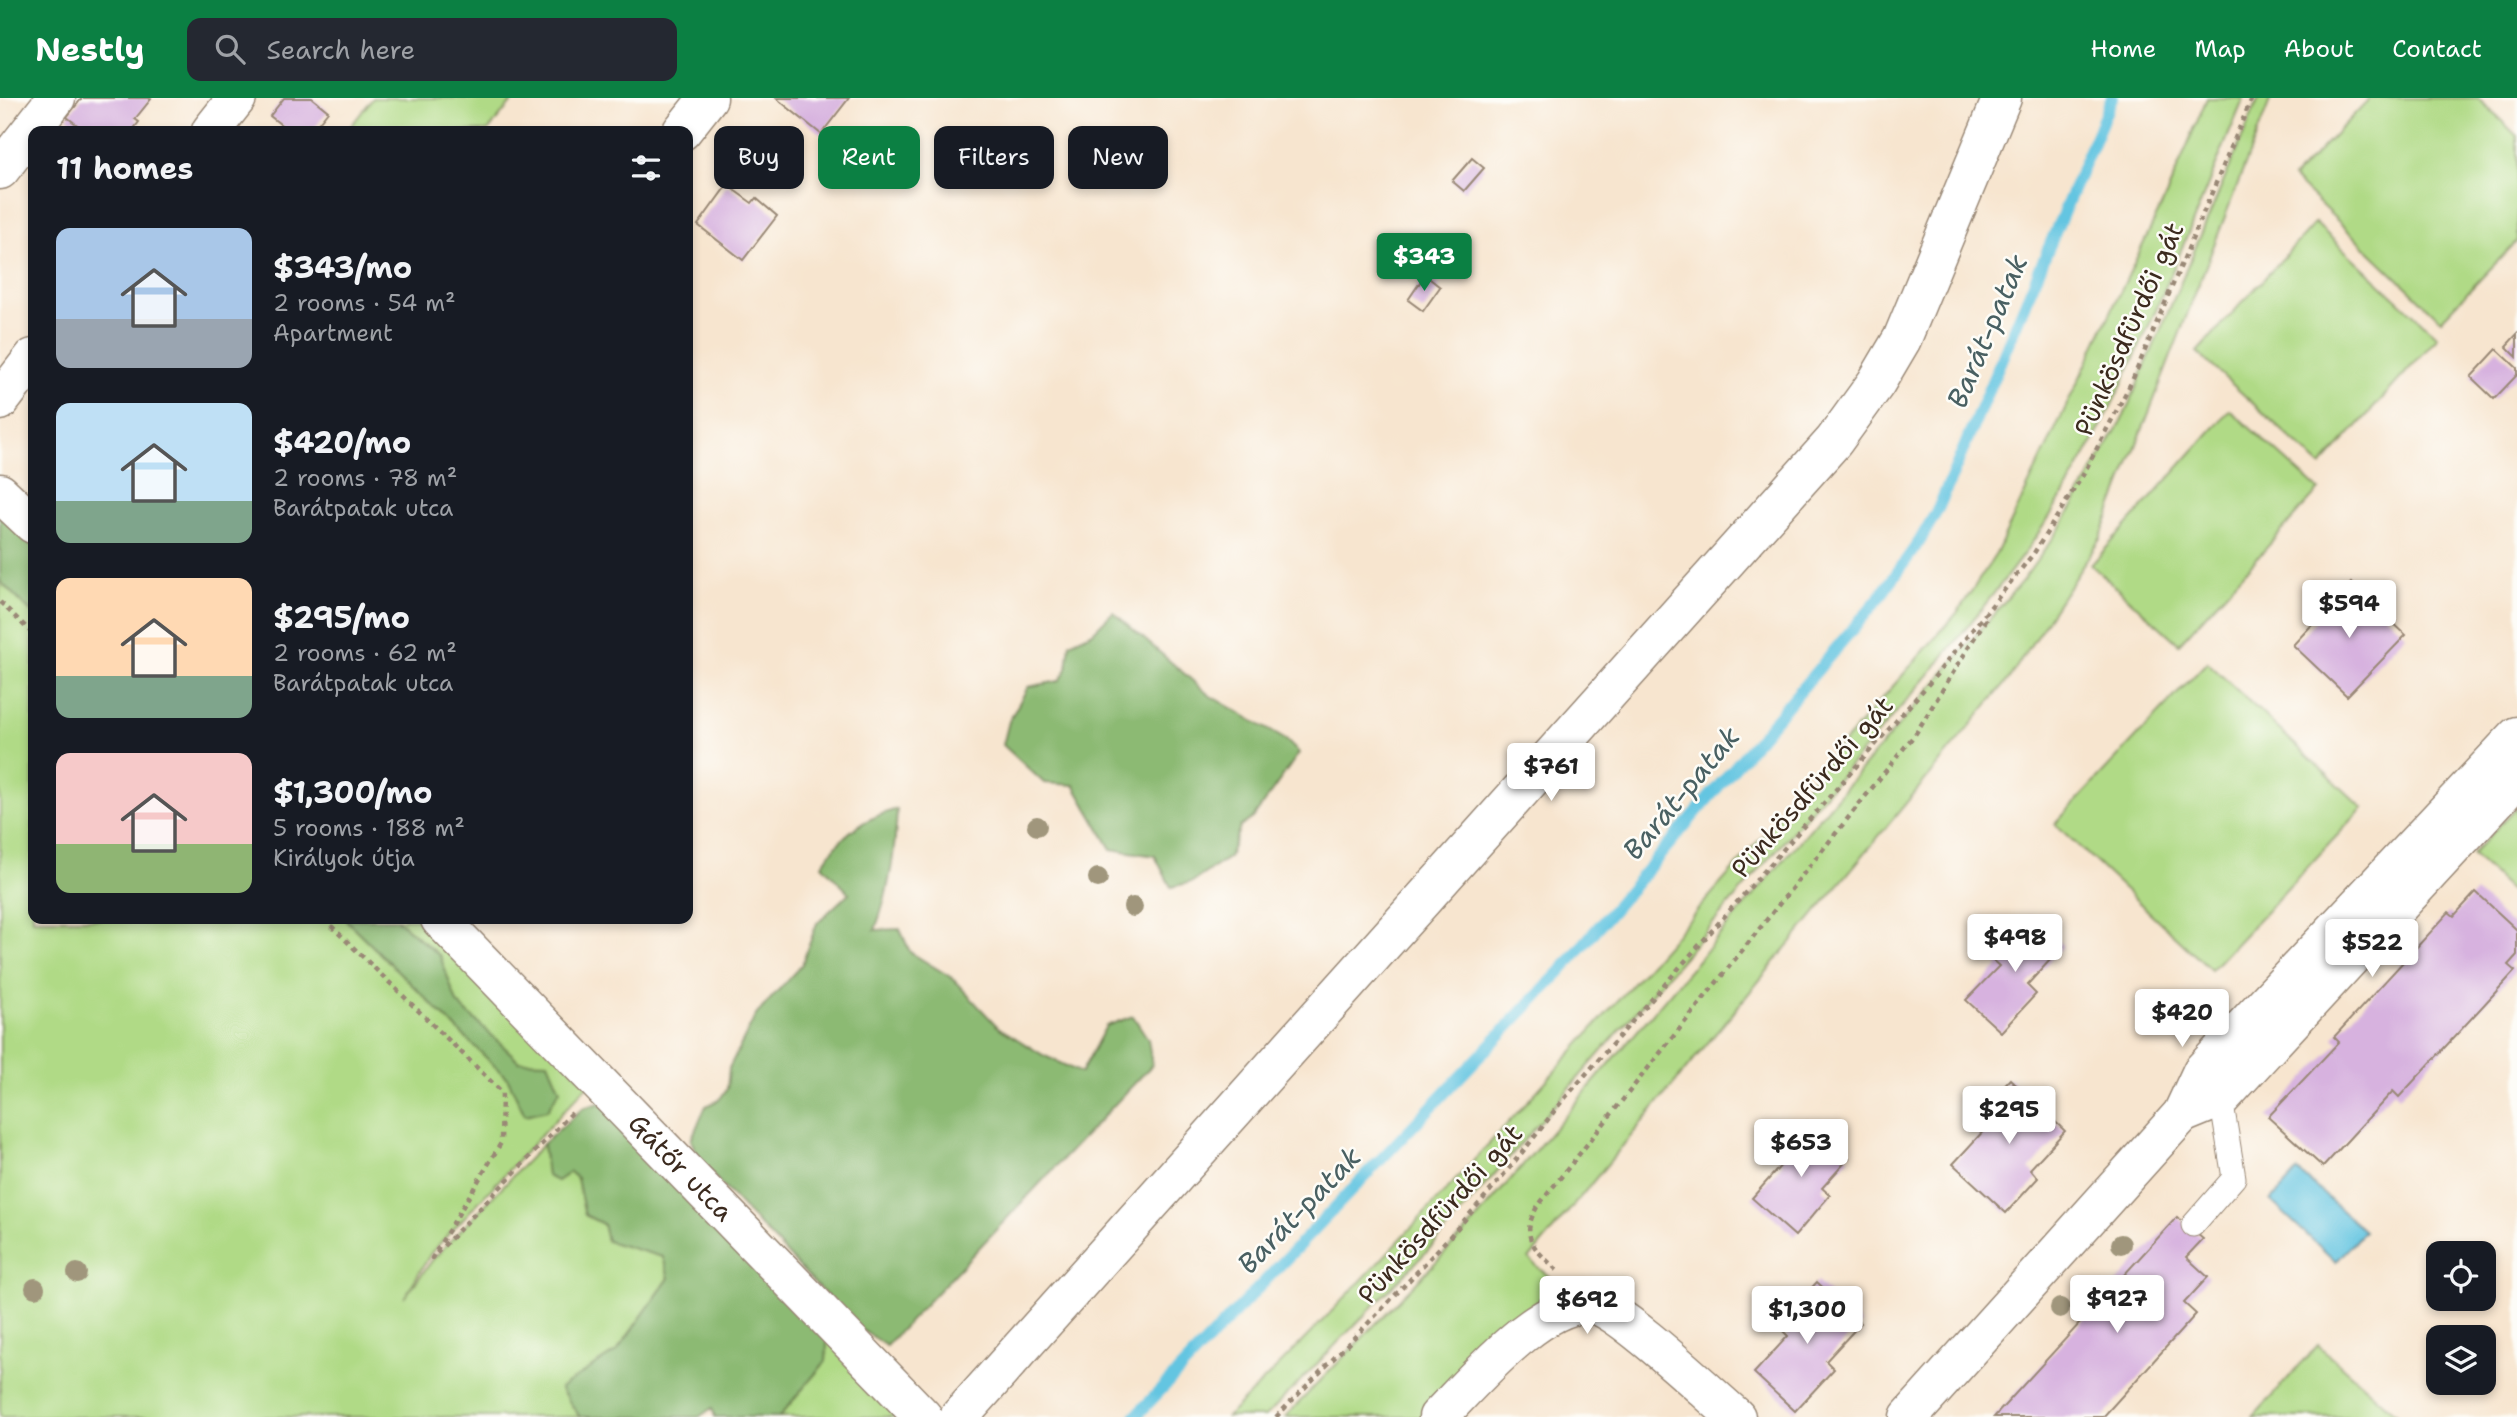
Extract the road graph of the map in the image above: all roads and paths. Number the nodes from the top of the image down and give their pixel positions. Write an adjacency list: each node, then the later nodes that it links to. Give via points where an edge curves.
1 (56, 98): 6 (street)
2 (237, 98): 7 (street)
3 (709, 98): 8 (street)
4 (2002, 98): 28 (street, via 1902,339 1834,441)
5 (2252, 98): 16 (path, Pünkösdfürdői gát, via 2127,392 2083,475)
6 (34, 126)
7 (215, 126)
8 (686, 126)
9 (28, 134): 10 (street)
10 (0, 170)
11 (28, 365): 12 (street)
12 (0, 401)
13 (0, 493): 14 (street)
14 (28, 519)
15 (0, 602): 17 (path)
16 (1993, 607): 26 (path, via 1916,733 1528,1221 1533,1247); 29 (path, Pünkösdfürdői gát, via 1558,1106 1511,1167 1424,1265)
17 (28, 629)
18 (2517, 736): 24 (street, via 2202,1071)
19 (2517, 778): 23 (street)
20 (329, 924): 22 (path, via 502,1092 501,1143 432,1258)
21 (445, 924): 22 (street, Gátőr utca)
22 (600, 1084): 27 (street, Gátőr utca)
23 (2221, 1098): 24 (street); 25 (lane, via 2234,1178)
24 (2182, 1114): 32 (street)
25 (2193, 1225)
26 (1593, 1304): 30 (street, via 1553,1312 1528,1329); 31 (street, via 1618,1316)
27 (923, 1417)
28 (959, 1417)
29 (1276, 1417)
30 (1438, 1417)
31 (1736, 1417)
32 (1909, 1417)

